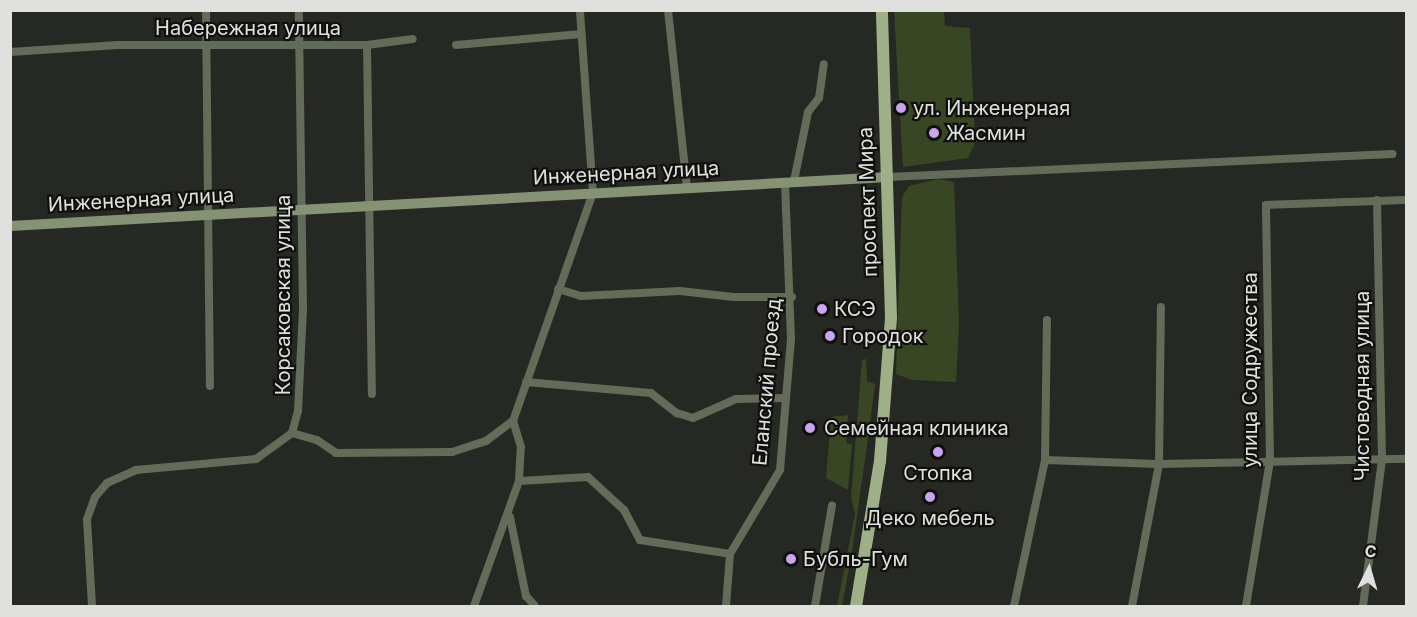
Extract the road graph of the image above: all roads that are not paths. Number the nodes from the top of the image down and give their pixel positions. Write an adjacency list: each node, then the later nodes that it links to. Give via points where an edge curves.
1 (206, 10): 11 (street)
2 (299, 10): 8 (street, Корсаковская улица)
3 (580, 10): 6 (street)
4 (668, 10): 17 (street)
5 (882, 10): 15 (main road, проспект Мира)
6 (582, 34): 10 (street); 18 (street)
7 (413, 39): 9 (street, Набережная улица)
8 (299, 42): 9 (street, Набережная улица); 11 (street, Набережная улица); 22 (street, Корсаковская улица)
9 (367, 45): 21 (street)
10 (456, 45)
11 (206, 46): 12 (street, Набережная улица, via 118,45); 23 (street)
12 (10, 52)
13 (824, 64): 16 (street, via 819,98 808,112)
14 (1392, 154): 15 (street, Инженерная улица)
15 (888, 177): 16 (street, Инженерная улица); 49 (main road, проспект Мира, via 891,316 887,400)
16 (790, 182): 17 (street, Инженерная улица); 26 (street, Еланский проезд)
17 (687, 188): 18 (street, Инженерная улица)
18 (593, 193): 21 (street, Инженерная улица); 25 (street)
19 (1377, 200): 20 (street); 37 (street, Чистоводная улица); 38 (street, улица Содружества, via 1266,205)
20 (1407, 200)
21 (371, 206): 22 (street, Инженерная улица); 31 (street)
22 (300, 208): 23 (street, Инженерная улица); 34 (street, Корсаковская улица, via 303,310 298,411)
23 (207, 215): 24 (street, Инженерная улица); 30 (street)
24 (10, 226)
25 (558, 289): 26 (street, via 581,296 680,291 734,297); 29 (street)
26 (792, 297): 32 (street, Еланский проезд)
27 (1161, 307): 39 (street)
28 (1047, 320): 36 (street)
29 (526, 382): 32 (street, via 651,393 677,413 693,418 736,399); 33 (street)
30 (210, 386)
31 (372, 394)
32 (786, 398): 43 (street, Еланский проезд, via 780,470)
33 (513, 421): 34 (street, via 486,441 452,452 336,453 317,440); 40 (street, via 521,447)
34 (292, 433): 44 (street, via 256,459 136,470 107,483 95,497 87,519)
35 (1407, 459): 37 (street)
36 (1046, 460): 39 (street); 50 (street)
37 (1382, 460): 38 (street); 53 (street, Чистоводная улица)
38 (1270, 461): 39 (street); 52 (street, улица Содружества)
39 (1159, 464): 51 (street)
40 (519, 481): 42 (street); 43 (street, via 588,477 624,510 640,540)
41 (832, 505): 48 (street)
42 (509, 515): 45 (street); 46 (street, via 526,596)
43 (730, 554): 47 (street, Еланский проезд)
44 (92, 606)
45 (474, 606)
46 (535, 606)
47 (726, 606)
48 (815, 606)
49 (856, 606)
50 (1014, 606)
51 (1132, 606)
52 (1246, 606)
53 (1363, 606)

